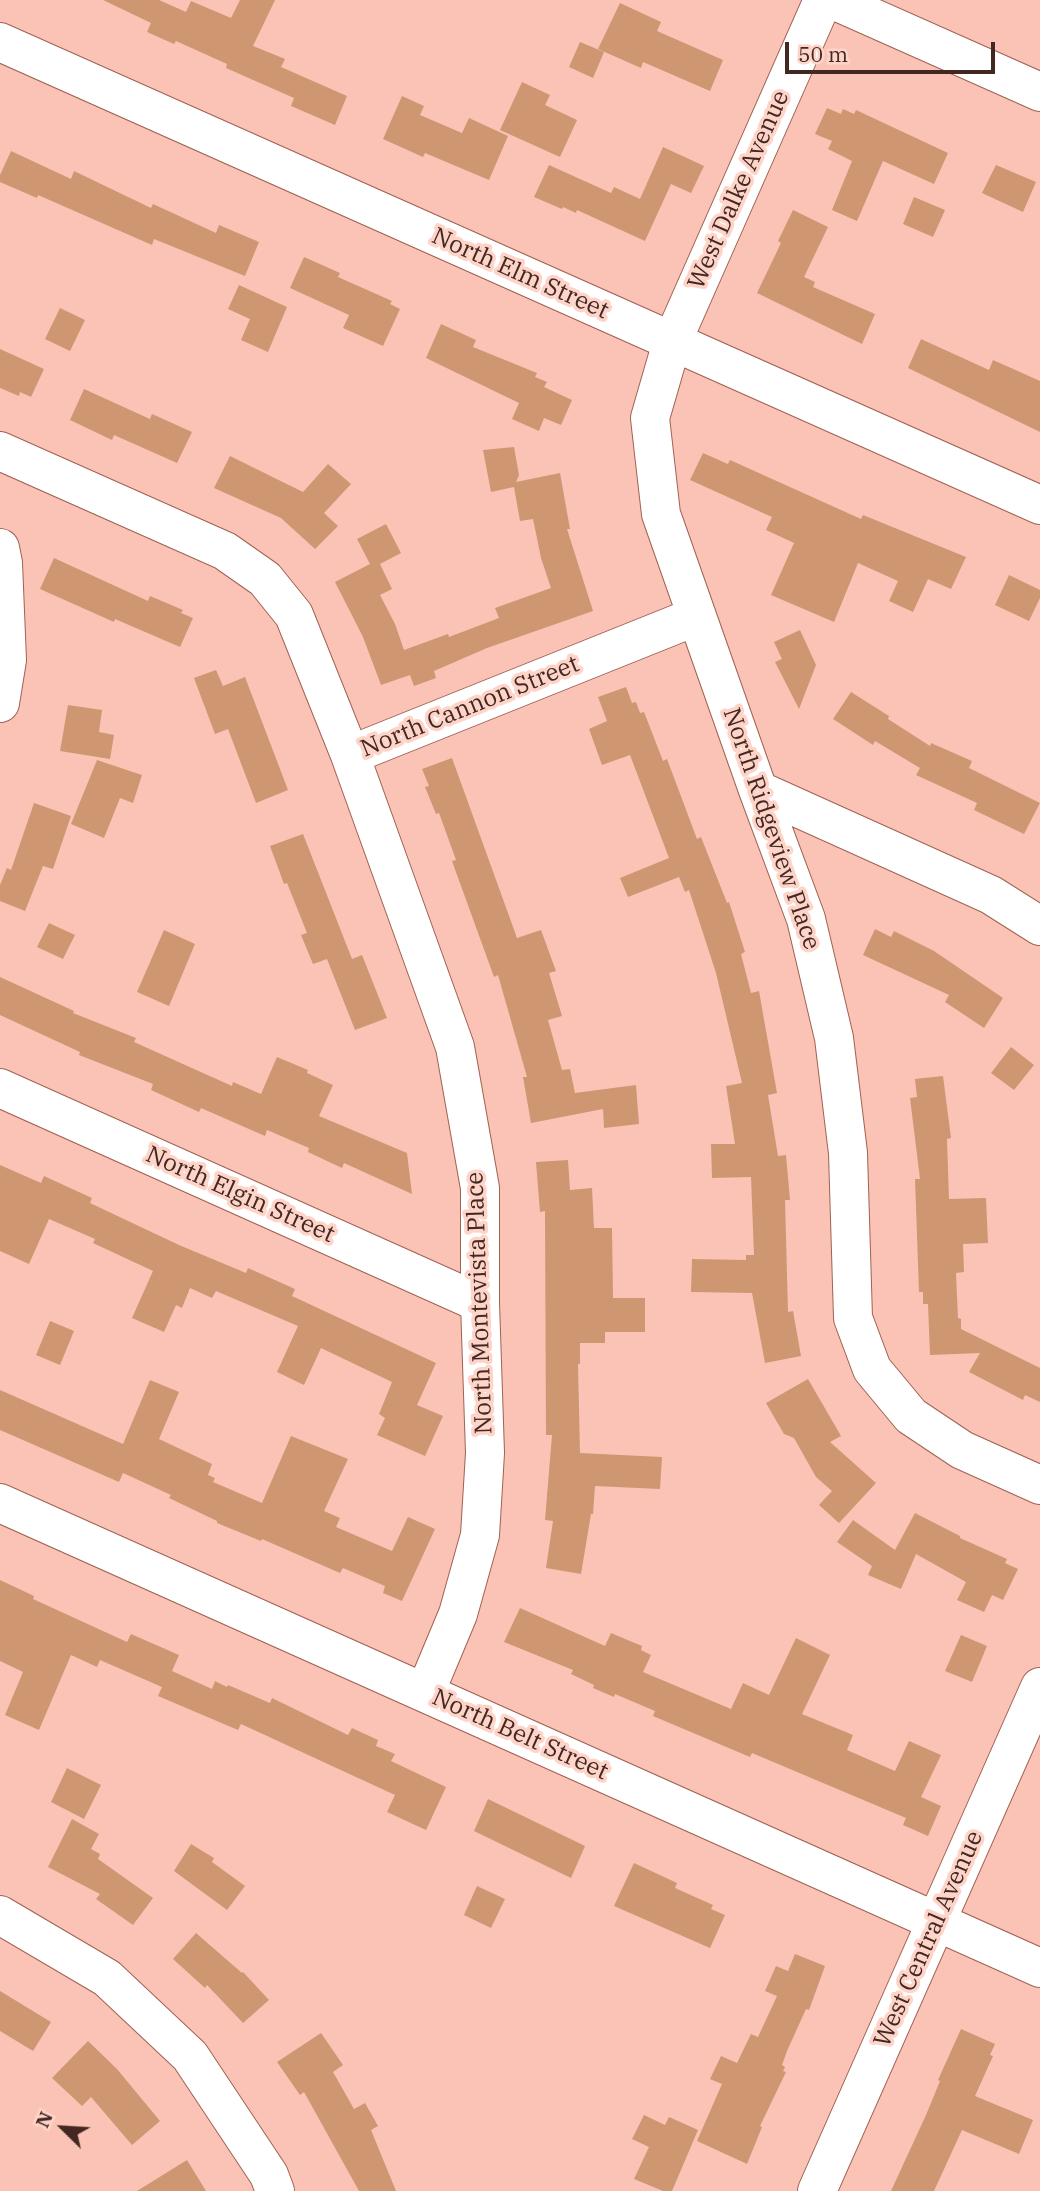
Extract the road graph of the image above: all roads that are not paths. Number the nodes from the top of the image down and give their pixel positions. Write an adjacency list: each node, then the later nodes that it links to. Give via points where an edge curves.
1 (823, 0): 5 (street, West Dalke Avenue)
2 (834, 0): 4 (street)
3 (0, 42): 5 (street, North Elm Street)
4 (1040, 92)
5 (672, 342): 7 (street, North Elm Street); 9 (street, North Ridgeview Place, via 650,418 661,514)
6 (0, 451): 11 (street, North Cannon Street, via 225,551 265,579 294,615)
7 (1040, 505)
8 (0, 548): 10 (street, via 8,660)
9 (697, 616): 11 (street, North Cannon Street); 12 (street, North Ridgeview Place)
10 (0, 703)
11 (350, 755): 15 (street, North Montevista Place, via 455,1047 480,1188)
12 (758, 790): 13 (street, via 991,895); 16 (street, North Ridgeview Place, via 806,919 834,1038 848,1153 853,1318 872,1369 911,1416 961,1450)
13 (1040, 926)
14 (0, 1088): 15 (street, North Elgin Street)
15 (480, 1303): 19 (street, North Montevista Place, via 485,1453 480,1535 458,1614)
16 (1040, 1485)
17 (0, 1503): 19 (street, North Belt Street)
18 (1040, 1687): 21 (street, West Central Avenue)
19 (425, 1693): 21 (street, North Belt Street)
20 (0, 1915): 23 (street, via 107,1978 190,2056)
21 (937, 1922): 22 (street, North Belt Street); 24 (street, West Central Avenue)
22 (1040, 1968)
23 (275, 2191)
24 (817, 2191)

